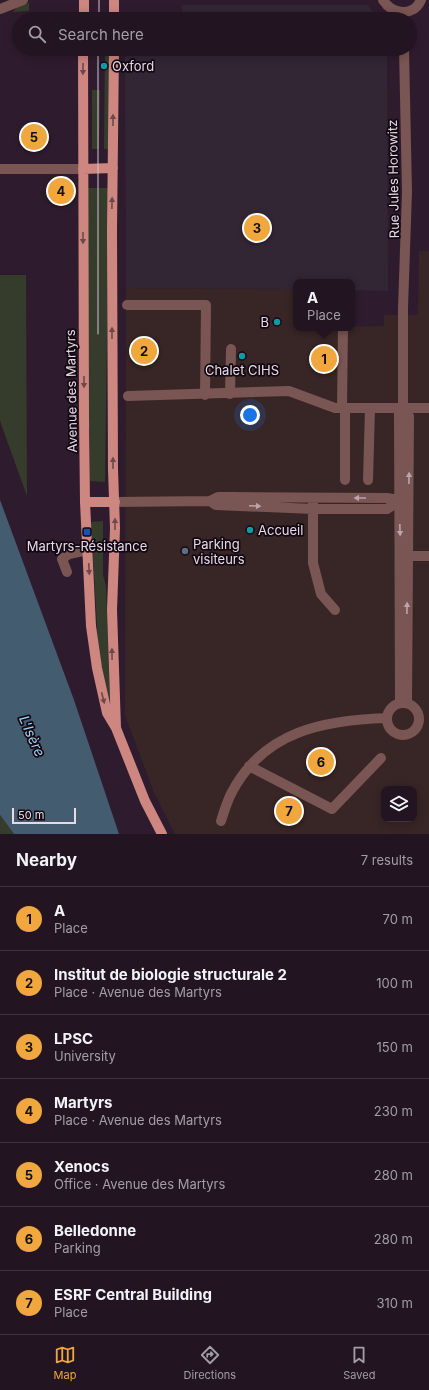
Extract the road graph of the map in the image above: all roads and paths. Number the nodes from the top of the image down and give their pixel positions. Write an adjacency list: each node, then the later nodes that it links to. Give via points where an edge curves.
1 (23, 0): 6 (street)
2 (84, 0): 7 (main road)
3 (114, 0): 8 (main road)
4 (383, 0): 9 (street)
5 (421, 0): 10 (street)
6 (0, 8)
7 (84, 12)
8 (114, 12)
9 (394, 12)
10 (412, 12)
11 (84, 56): 16 (main road, Avenue des Martyrs, one-way to 16)
12 (114, 56): 14 (main road, Avenue des Martyrs, one-way to 12)
13 (404, 56): 25 (street, Rue Jules Horowitz, via 407,192 403,308)
14 (113, 168): 16 (main road); 31 (main road, Avenue des Martyrs, one-way to 14, via 112,453)
15 (0, 169): 16 (street)
16 (83, 169): 30 (main road, Avenue des Martyrs, one-way to 30)
17 (127, 305): 21 (street, via 206,305)
18 (343, 331): 23 (street)
19 (231, 349): 20 (street)
20 (230, 394): 21 (street); 23 (street, via 289,392 335,408)
21 (205, 395): 22 (street)
22 (128, 396)
23 (343, 408): 24 (street); 27 (street)
24 (370, 408): 25 (street); 28 (street)
25 (404, 408): 26 (street); 29 (street, Rue Jules Horowitz, via 409,416)
26 (429, 408)
27 (345, 480)
28 (368, 480)
29 (404, 501): 32 (street, via 387,509); 34 (street, Rue Jules Horowitz)
30 (86, 502): 31 (main road); 33 (main road, Avenue des Martyrs)
31 (115, 502): 32 (street); 41 (main road, Avenue des Martyrs, one-way to 31, via 112,610)
32 (313, 504): 37 (street, via 313,563 321,594)
33 (88, 550): 36 (street, via 69,554 62,559); 41 (main road, Avenue des Martyrs, one-way to 41, via 97,668 107,713)
34 (404, 556): 35 (street); 38 (street, Rue Jules Horowitz)
35 (429, 556)
36 (67, 572)
37 (335, 610)
38 (403, 703): 39 (street, via 390,710); 40 (street, via 413,707)
39 (387, 718): 40 (street, via 388,726 402,735 414,732); 43 (street, via 331,722 301,731 284,738)
40 (424, 719)
41 (116, 728): 45 (main road, Avenue des Martyrs, via 145,801)
42 (381, 758): 43 (street, via 332,809)
43 (249, 766): 44 (street, via 232,792)
44 (220, 821)
45 (162, 834)

